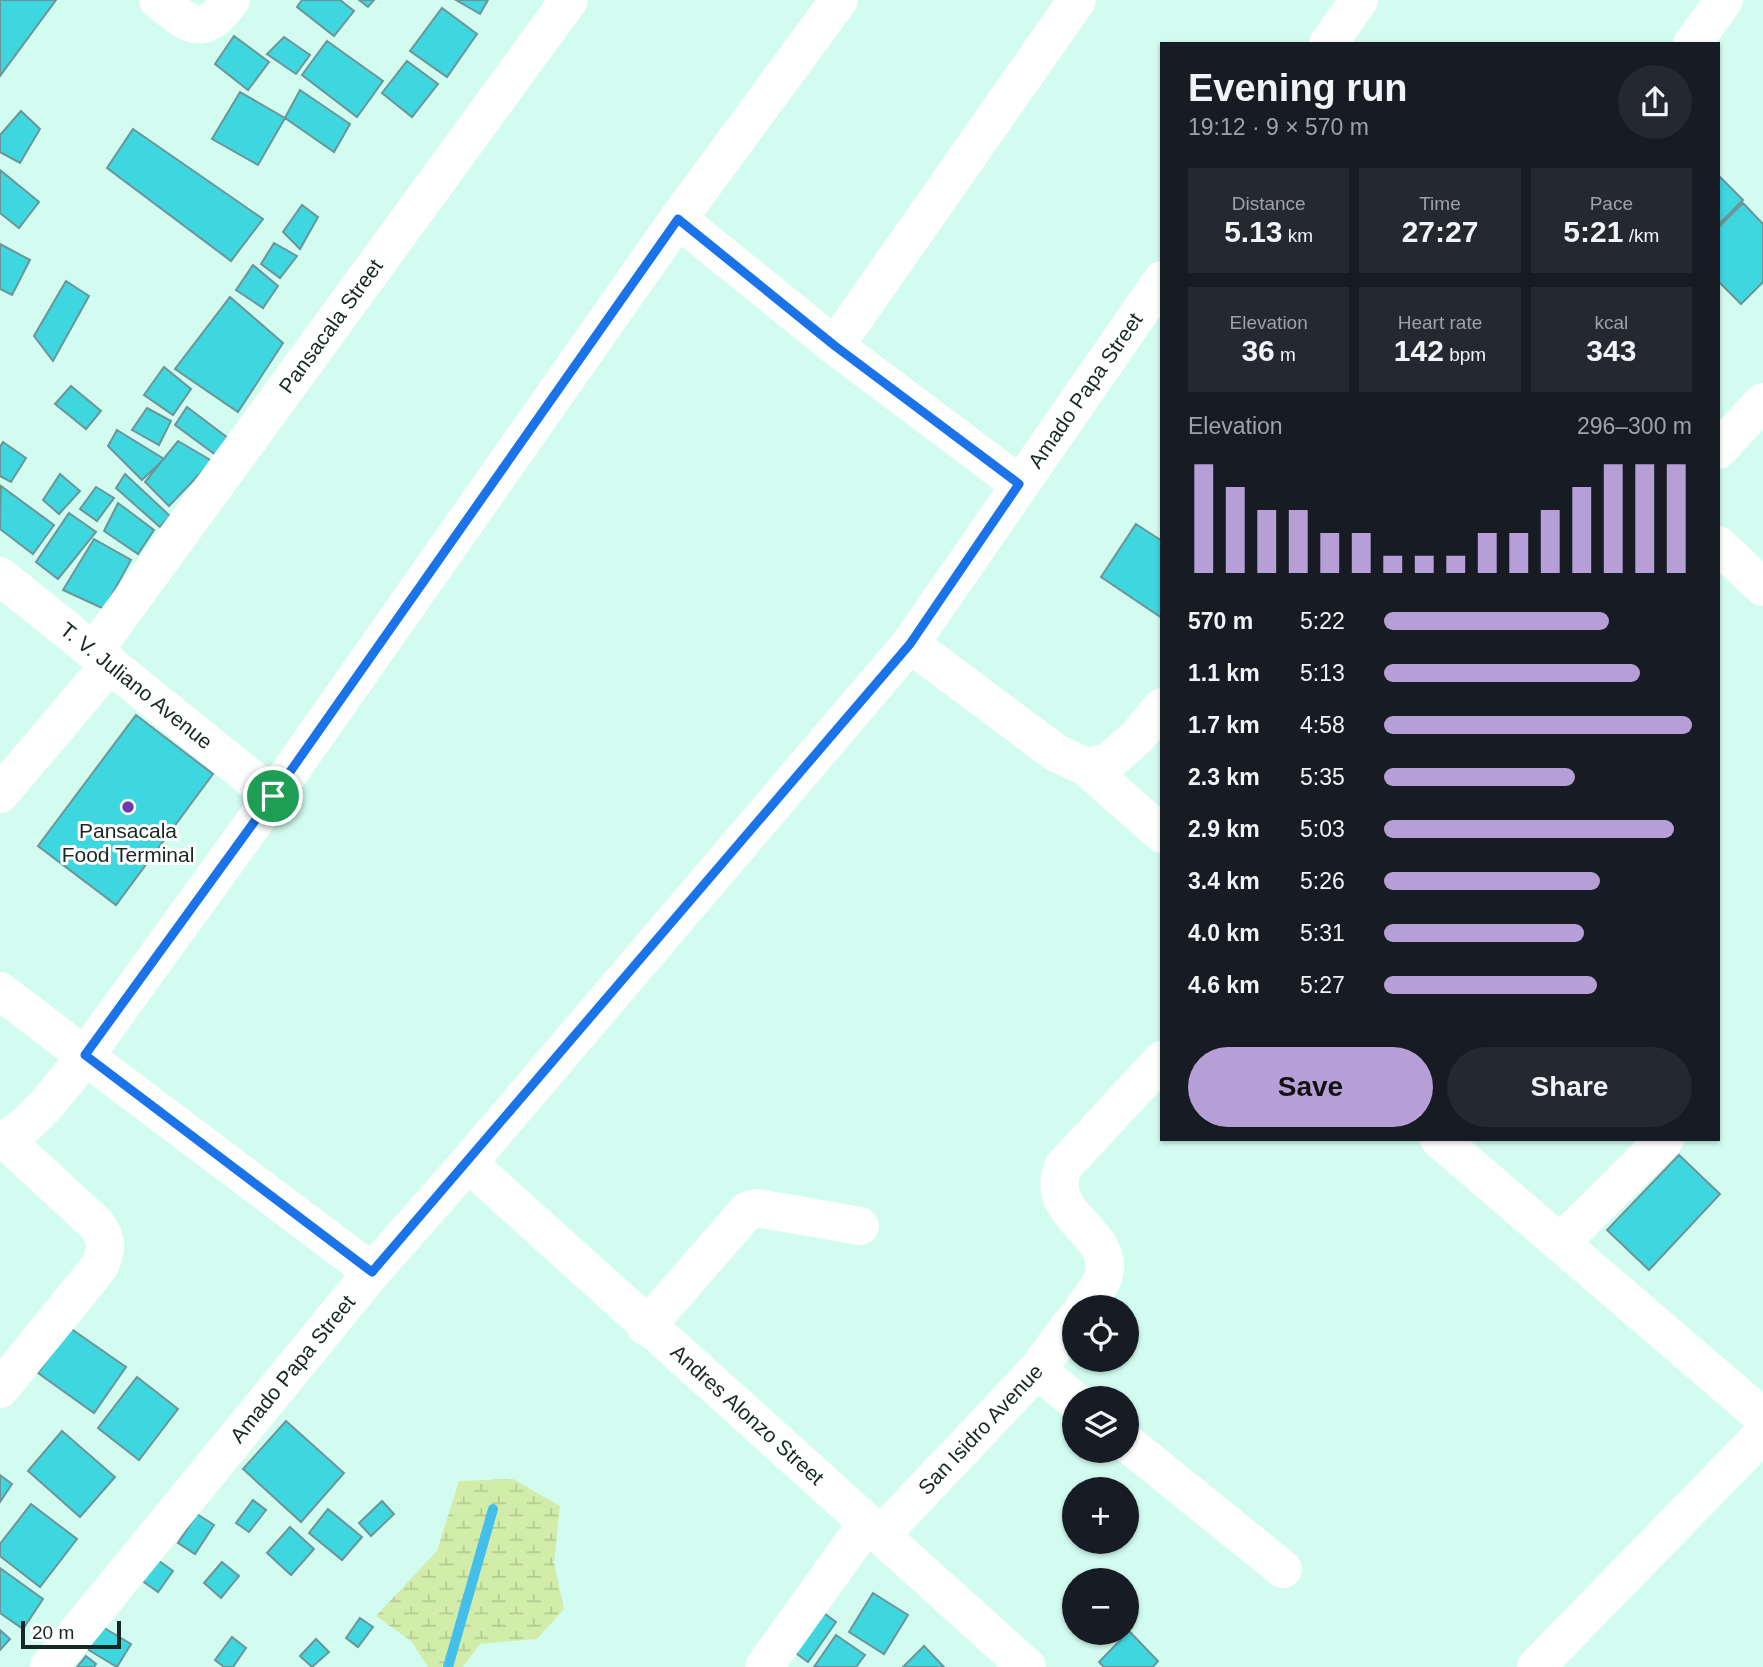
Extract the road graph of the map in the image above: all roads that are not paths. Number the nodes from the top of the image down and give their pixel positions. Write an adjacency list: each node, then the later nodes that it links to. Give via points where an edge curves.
1 (158, 0): 2 (street, via 190,25 205,25)
2 (231, 0)
3 (569, 0): 20 (street, Pansacala Street)
4 (839, 0): 10 (street)
5 (1077, 0): 12 (street)
6 (1359, 0): 8 (street)
7 (1724, 0): 9 (street)
8 (1329, 42)
9 (1693, 42)
10 (678, 219): 12 (street); 24 (street)
11 (1160, 283): 15 (street, Amado Papa Street)
12 (835, 346): 15 (street)
13 (1763, 402): 14 (street)
14 (1720, 448)
15 (1019, 484): 19 (street, Amado Papa Street)
16 (1720, 547): 18 (street)
17 (0, 576): 20 (street, T. V. Juliano Avenue)
18 (1763, 587)
19 (910, 644): 22 (street, via 1056,753); 32 (street, Amado Papa Street)
20 (102, 658): 23 (street, Pansacala Street); 24 (street, T. V. Juliano Avenue)
21 (1160, 709): 22 (street, via 1107,763)
22 (1086, 767): 25 (street)
23 (0, 794)
24 (273, 796): 27 (street)
25 (1160, 832)
26 (0, 991): 27 (street)
27 (85, 1055): 31 (street, via 48,1104); 35 (street)
28 (1160, 1062): 36 (street, via 1063,1167 1057,1182 1059,1196 1101,1251 1104,1273)
29 (1441, 1141): 34 (street)
30 (1663, 1141): 34 (street)
31 (2, 1142): 40 (street, via 97,1225 106,1238 106,1250 99,1267)
32 (468, 1163): 35 (street, Amado Papa Street); 37 (street, Andres Alonzo Street)
33 (860, 1226): 37 (street, via 757,1208 747,1211)
34 (1560, 1243): 42 (street)
35 (372, 1272): 47 (street, Amado Papa Street)
36 (1091, 1295)
37 (646, 1327): 45 (street, Andres Alonzo Street)
38 (1062, 1336): 39 (street, San Isidro Avenue)
39 (1037, 1370): 41 (street); 45 (street, San Isidro Avenue)
40 (0, 1389)
41 (1062, 1390)
42 (1763, 1417)
43 (1763, 1434): 50 (street)
44 (1139, 1453): 46 (street)
45 (874, 1529): 48 (street, San Isidro Avenue); 49 (street, Andres Alonzo Street)
46 (1283, 1569)
47 (49, 1667)
48 (764, 1667)
49 (1027, 1667)
50 (1536, 1667)

